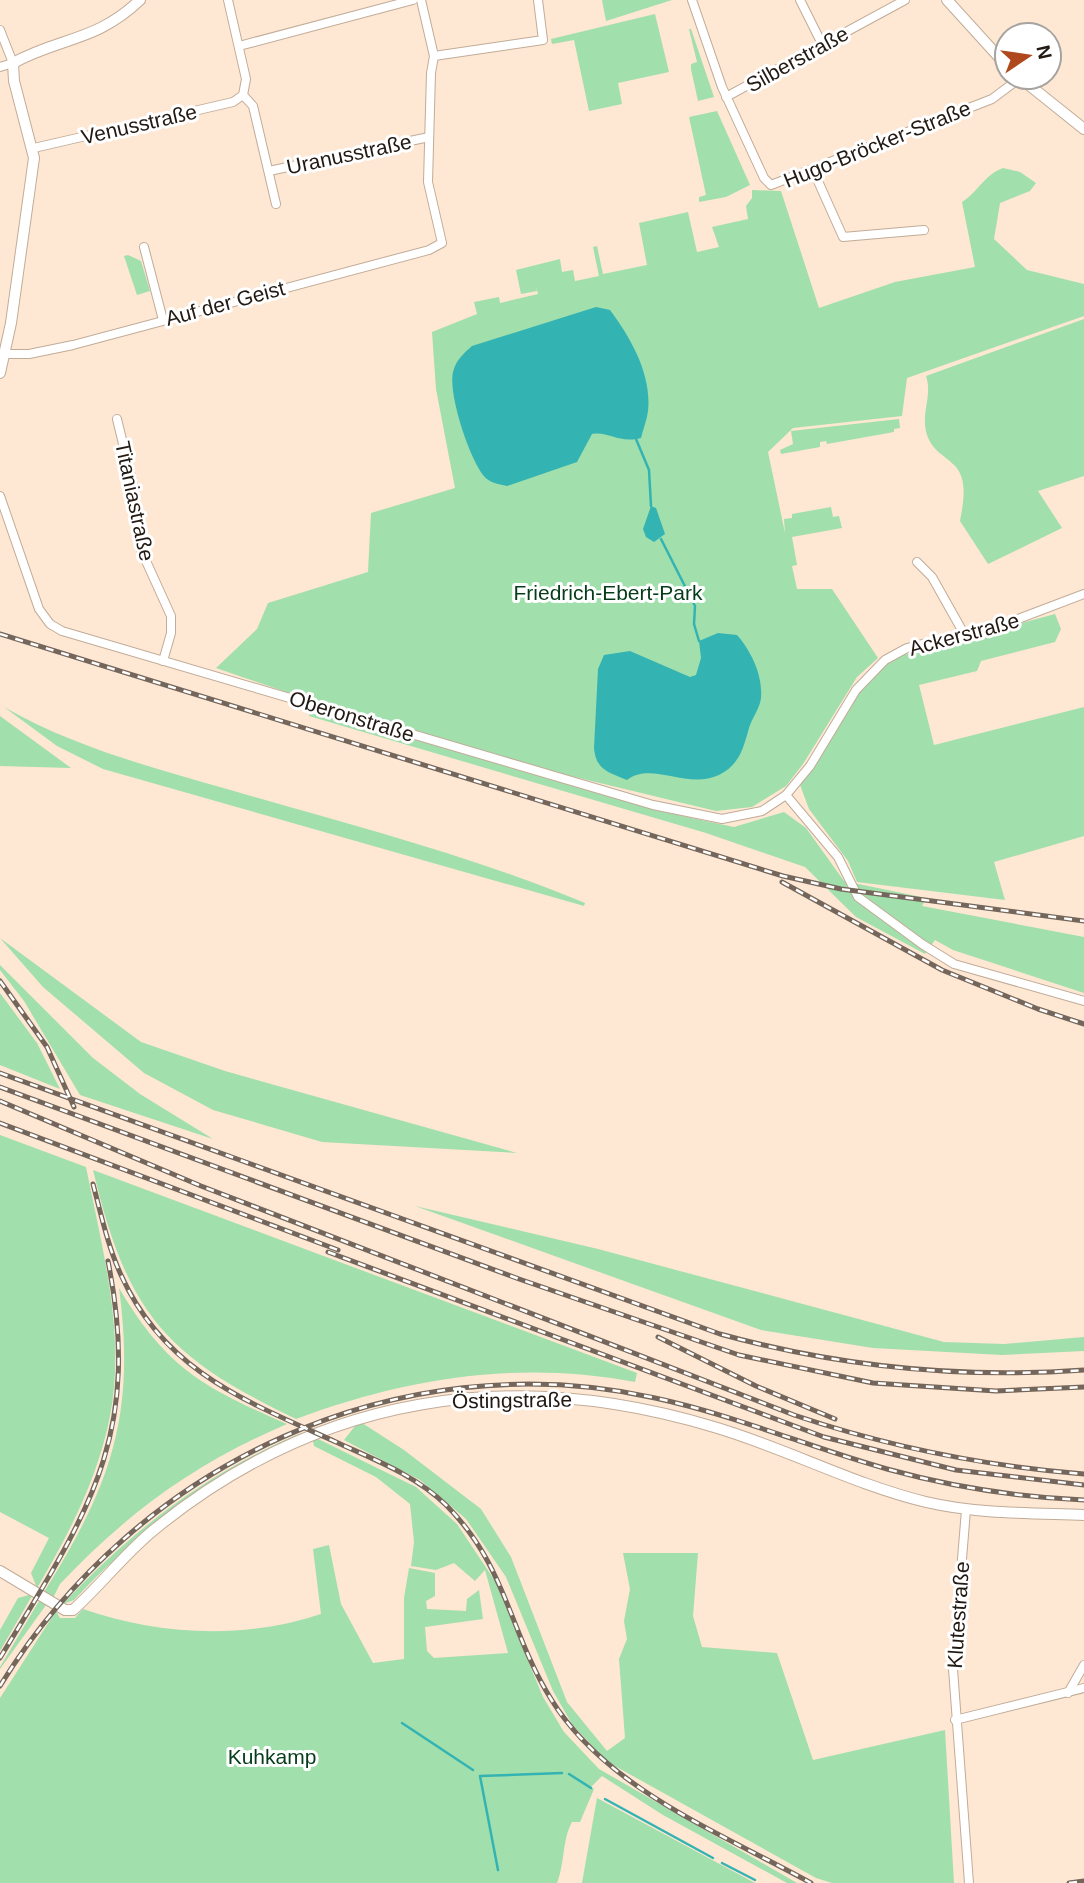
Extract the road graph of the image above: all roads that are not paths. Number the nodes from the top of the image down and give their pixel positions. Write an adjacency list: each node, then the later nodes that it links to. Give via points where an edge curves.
1 (140, 0): 15 (street, via 98,31)
2 (228, 0): 12 (street)
3 (413, 0): 12 (street)
4 (421, 0): 14 (street)
5 (538, 0): 14 (street, via 543,40)
6 (692, 0): 20 (street)
7 (800, 0): 11 (street)
8 (905, 0): 11 (street, Silberstraße)
9 (947, 0): 13 (street)
10 (0, 30): 15 (street)
11 (822, 44): 20 (street, Silberstraße)
12 (239, 46): 19 (street, via 246,79)
13 (993, 51)
14 (434, 56): 22 (street)
15 (13, 64): 16 (street); 23 (street)
16 (0, 68)
17 (1006, 91): 24 (street, Hugo-Bröcker-Straße)
18 (1036, 91): 21 (street)
19 (243, 95): 23 (street, Venusstraße, via 233,102); 25 (street, via 253,106)
20 (726, 97): 24 (street, Hugo-Bröcker-Straße, via 768,184)
21 (1084, 129)
22 (429, 136): 25 (street, Uranusstraße); 29 (street, Auf der Geist, via 428,182 442,243)
23 (34, 148): 30 (street)
24 (813, 170): 27 (street, via 843,237)
25 (269, 171): 26 (street)
26 (276, 204)
27 (924, 230)
28 (144, 247): 29 (street)
29 (163, 320): 30 (street, Auf der Geist, via 73,345)
30 (5, 354): 31 (street)
31 (0, 373)
32 (117, 419): 37 (street, Titaniastraße, via 133,485 141,550 171,616)
33 (0, 496): 37 (street, Oberonstraße, via 38,609 50,624)
34 (916, 562): 36 (street, via 932,577)
35 (1084, 594): 36 (street, Ackerstraße, via 1018,619)
36 (963, 632): 38 (street, Ackerstraße, via 907,648 874,669)
37 (163, 661): 38 (street, Oberonstraße, via 689,815 736,818 762,811)
38 (786, 795): 39 (street, via 838,857 858,897 930,950 966,968)
39 (1084, 1001)
40 (966, 1510): 41 (street, Östingstraße); 42 (street, Östingstraße, via 887,1491 742,1436 650,1410 585,1399 487,1398 357,1418 267,1456 157,1527 122,1557 74,1610 61,1608); 46 (street, Klutestraße, via 953,1669)
41 (1084, 1515)
42 (0, 1571)
43 (1084, 1665): 45 (street)
44 (1084, 1688): 45 (street)
45 (1068, 1693): 46 (street)
46 (955, 1720): 47 (street, Klutestraße)
47 (969, 1883)

